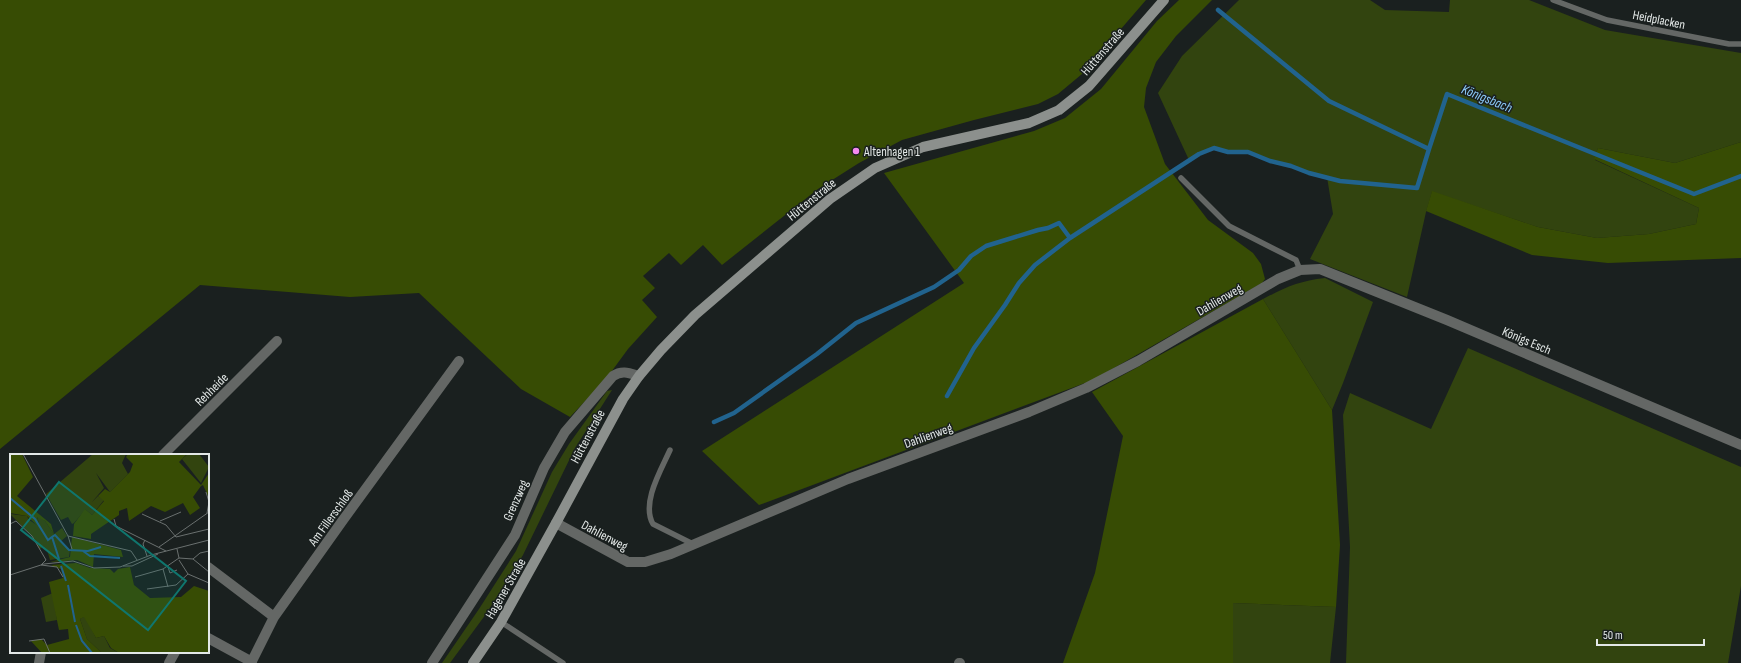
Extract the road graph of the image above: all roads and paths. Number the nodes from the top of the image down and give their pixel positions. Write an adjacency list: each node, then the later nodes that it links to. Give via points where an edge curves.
1 (1164, 0): 8 (main road, Hüttenstraße, via 1089,86 1058,110 1029,123 941,142 910,152 875,168 846,187 696,315)
2 (1553, 0): 3 (lane, Heidplacken, via 1608,20 1729,44)
3 (1741, 44)
4 (1181, 178): 5 (lane, via 1229,226 1296,260)
5 (1300, 270): 9 (street, Königs Esch, via 1320,269 1462,326); 13 (street, Dahlienweg, via 1278,278 1138,361 1086,388 1029,412 848,479)
6 (277, 341): 11 (street, Rehheide)
7 (459, 361): 15 (street, Am Fillerschloß)
8 (639, 376): 12 (main road, Hüttenstraße, via 612,416); 23 (street, Grenzweg, via 619,372 612,376 565,432 544,468 515,535)
9 (1741, 445)
10 (670, 450): 13 (lane, via 654,484 650,518 653,524)
11 (164, 454)
12 (556, 523): 13 (street, Dahlienweg, via 628,562 645,562); 16 (main road, Hagener Straße)
13 (692, 544)
14 (209, 568): 15 (street)
15 (274, 617): 22 (street, Am Fillerschloß)
16 (501, 622): 24 (main road, Hagener Straße); 25 (lane)
17 (209, 639): 22 (street, Am Fillerschloß)
18 (40, 653): 20 (street)
19 (174, 653): 21 (street)
20 (39, 663)
21 (169, 663)
22 (252, 663)
23 (432, 663)
24 (473, 663)
25 (563, 663)

